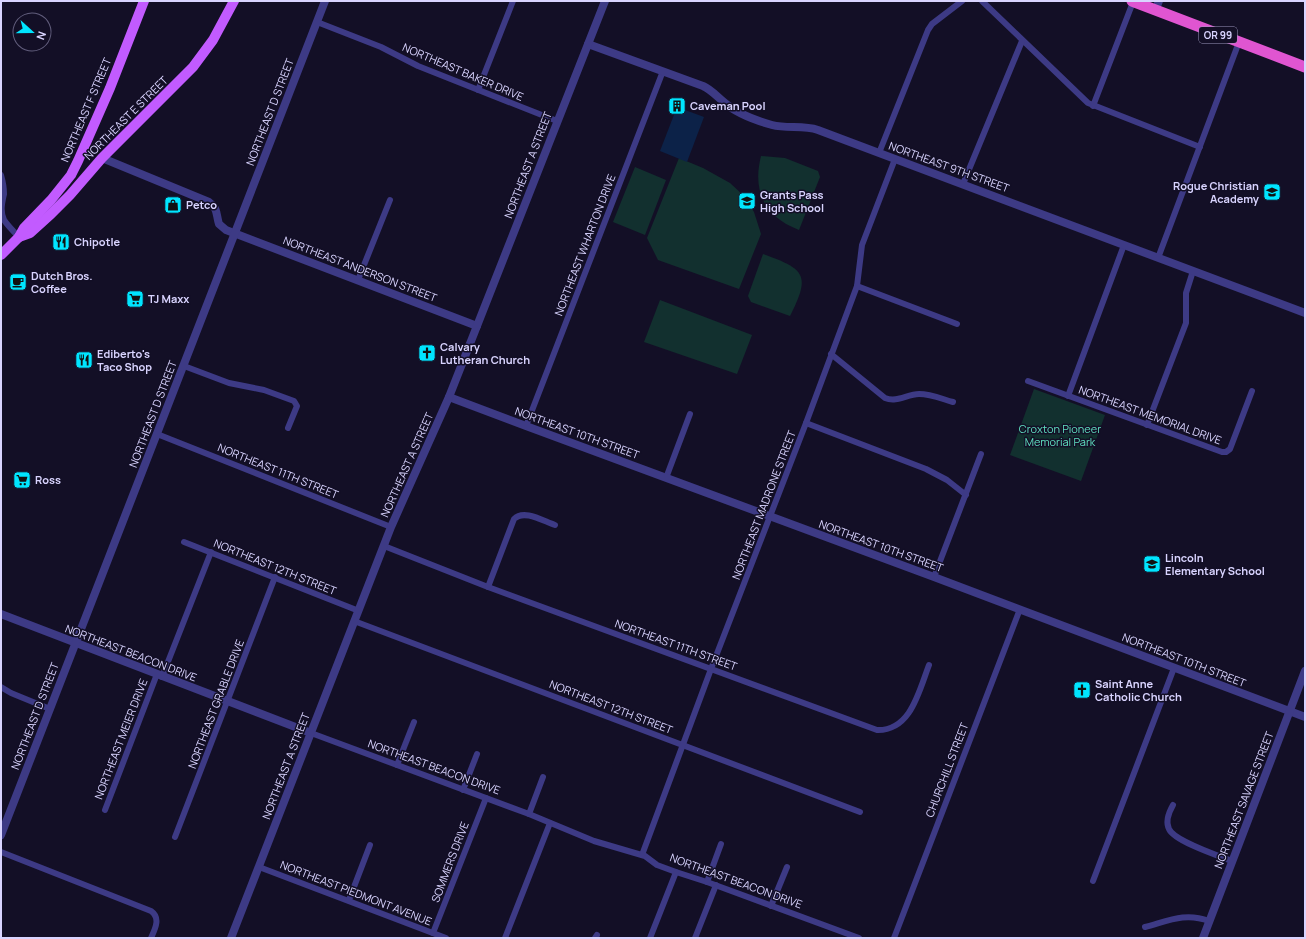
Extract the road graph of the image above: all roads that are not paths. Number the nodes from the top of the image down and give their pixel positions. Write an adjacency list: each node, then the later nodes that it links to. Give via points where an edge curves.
1 (144, 1): 27 (main road, NORTHEAST F STREET, via 78,161 62,187 24,228)
2 (234, 1): 21 (main road, NORTHEAST E STREET, via 213,40 194,67)
3 (325, 1): 10 (street, NORTHEAST D STREET)
4 (513, 1): 16 (street)
5 (605, 1): 13 (street, NORTHEAST A STREET)
6 (962, 1): 20 (street, via 928,30)
7 (982, 1): 11 (street)
8 (1132, 1): 9 (highway, OR 99); 17 (street)
9 (1157, 6): 12 (highway, OR 99)
10 (317, 22): 16 (street, NORTHEAST BAKER DRIVE); 26 (street, NORTHEAST D STREET)
11 (1022, 41): 17 (street, via 1082,99); 24 (street)
12 (1239, 42): 14 (highway, OR 99); 19 (street)
13 (588, 44): 15 (street, NORTHEAST 9TH STREET); 18 (street, NORTHEAST A STREET)
14 (1305, 67)
15 (663, 71): 20 (street, NORTHEAST 9TH STREET, via 710,89 736,111 780,126 810,127); 47 (street, NORTHEAST WHARTON DRIVE)
16 (478, 90): 18 (street, NORTHEAST BAKER DRIVE)
17 (1094, 106): 19 (street)
18 (557, 121): 36 (street, NORTHEAST A STREET)
19 (1200, 147): 30 (street)
20 (879, 153): 22 (street, NORTHEAST 9TH STREET)
21 (102, 158): 26 (street, NORTHEAST ANDERSON STREET, via 209,202 216,208 219,224 226,230); 27 (main road, NORTHEAST E STREET, via 70,195 30,233)
22 (895, 159): 24 (street, NORTHEAST 9TH STREET); 33 (street, NORTHEAST MADRONE STREET, via 862,245)
23 (1, 175): 27 (street, via 4,185 1,205 4,219)
24 (963, 184): 28 (street, NORTHEAST 9TH STREET)
25 (390, 200): 32 (street)
26 (236, 233): 32 (street, NORTHEAST ANDERSON STREET); 38 (street, NORTHEAST D STREET)
27 (19, 237): 29 (main road, NORTHEAST F STREET)
28 (1124, 245): 30 (street, NORTHEAST 9TH STREET); 41 (street, NORTHEAST MEMORIAL DRIVE)
29 (1, 254)
30 (1158, 258): 31 (street, NORTHEAST 9TH STREET)
31 (1193, 271): 34 (street, NORTHEAST 9TH STREET); 46 (street, via 1186,293 1186,323)
32 (358, 280): 36 (street, NORTHEAST ANDERSON STREET)
33 (857, 286): 35 (street); 37 (street, NORTHEAST MADRONE STREET)
34 (1305, 313)
35 (957, 324)
36 (477, 326): 42 (street, NORTHEAST A STREET)
37 (831, 354): 43 (street, via 890,400 917,394); 45 (street, NORTHEAST MADRONE STREET)
38 (184, 366): 48 (street, via 229,384 264,390 294,401 297,406); 49 (street, NORTHEAST D STREET)
39 (1028, 381): 41 (street, NORTHEAST MEMORIAL DRIVE)
40 (1252, 391): 46 (street, NORTHEAST MEMORIAL DRIVE, via 1230,449 1226,452)
41 (1068, 396): 46 (street, NORTHEAST MEMORIAL DRIVE)
42 (449, 397): 47 (street, NORTHEAST 10TH STREET); 55 (street, NORTHEAST A STREET)
43 (953, 402)
44 (690, 414): 51 (street)
45 (806, 423): 52 (street, via 926,468); 53 (street, NORTHEAST MADRONE STREET)
46 (1147, 425)
47 (526, 426): 51 (street, NORTHEAST 10TH STREET)
48 (288, 428)
49 (158, 434): 55 (street, NORTHEAST 11TH STREET); 66 (street, NORTHEAST D STREET)
50 (981, 454): 52 (street)
51 (666, 478): 53 (street, NORTHEAST 10TH STREET)
52 (966, 494): 60 (street)
53 (770, 517): 60 (street, NORTHEAST 10TH STREET); 69 (street, NORTHEAST MADRONE STREET)
54 (555, 525): 61 (street, via 524,514 518,515 514,519)
55 (391, 527): 57 (street, NORTHEAST A STREET)
56 (184, 542): 58 (street, NORTHEAST 12TH STREET)
57 (384, 546): 61 (street, NORTHEAST 11TH STREET); 63 (street, NORTHEAST A STREET)
58 (211, 552): 59 (street, NORTHEAST 12TH STREET); 71 (street, NORTHEAST MEIER DRIVE)
59 (276, 577): 63 (street, NORTHEAST 12TH STREET); 73 (street, NORTHEAST GRABLE DRIVE)
60 (934, 577): 62 (street, NORTHEAST 10TH STREET)
61 (488, 587): 69 (street, NORTHEAST 11TH STREET)
62 (1020, 609): 68 (street, NORTHEAST 10TH STREET); 116 (street, CHURCHILL STREET)
63 (359, 611): 65 (street, NORTHEAST A STREET)
64 (1, 614): 66 (street, NORTHEAST BEACON DRIVE)
65 (354, 621): 78 (street, NORTHEAST A STREET); 79 (street, NORTHEAST 12TH STREET)
66 (75, 643): 71 (street, NORTHEAST BEACON DRIVE); 74 (street, NORTHEAST D STREET)
67 (929, 665): 69 (street, NORTHEAST 11TH STREET, via 911,710 890,730 869,728)
68 (1174, 668): 75 (street, NORTHEAST 10TH STREET); 100 (street)
69 (711, 669): 79 (street, NORTHEAST MADRONE STREET)
70 (1305, 671): 75 (street, NORTHEAST SAVAGE STREET)
71 (160, 676): 73 (street, NORTHEAST BEACON DRIVE); 86 (street, NORTHEAST MEIER DRIVE)
72 (1, 687): 74 (street, via 11,694)
73 (227, 702): 78 (street, NORTHEAST BEACON DRIVE); 91 (street, NORTHEAST GRABLE DRIVE)
74 (50, 709): 90 (street, NORTHEAST D STREET)
75 (1290, 711): 76 (street, NORTHEAST 10TH STREET); 96 (street, NORTHEAST SAVAGE STREET)
76 (1305, 716)
77 (414, 722): 81 (street)
78 (311, 733): 81 (street, NORTHEAST BEACON DRIVE); 97 (street, NORTHEAST A STREET)
79 (683, 744): 87 (street, NORTHEAST 12TH STREET); 95 (street, NORTHEAST MADRONE STREET)
80 (477, 754): 83 (street)
81 (398, 765): 83 (street, NORTHEAST BEACON DRIVE)
82 (544, 777): 88 (street)
83 (463, 790): 84 (street, NORTHEAST BEACON DRIVE)
84 (486, 798): 88 (street, NORTHEAST BEACON DRIVE); 107 (street, SOMMERS DRIVE)
85 (1173, 805): 96 (street, via 1168,814 1169,830 1198,847)
86 (105, 810)
87 (860, 812)
88 (529, 814): 89 (street, NORTHEAST BEACON DRIVE)
89 (550, 823): 95 (street, NORTHEAST BEACON DRIVE, via 594,841); 112 (street)
90 (1, 834)
91 (175, 837)
92 (721, 844): 101 (street)
93 (370, 845): 103 (street)
94 (1, 852): 109 (street, via 151,911 155,914 156,923)
95 (642, 855): 99 (street, NORTHEAST BEACON DRIVE, via 657,865)
96 (1232, 861): 105 (street, NORTHEAST SAVAGE STREET)
97 (259, 867): 103 (street, NORTHEAST PIEDMONT AVENUE); 110 (street, NORTHEAST A STREET)
98 (787, 868): 104 (street)
99 (676, 872): 101 (street, NORTHEAST BEACON DRIVE); 113 (street)
100 (1093, 881)
101 (707, 882): 102 (street, NORTHEAST BEACON DRIVE)
102 (716, 885): 104 (street, NORTHEAST BEACON DRIVE); 114 (street)
103 (350, 900): 107 (street, NORTHEAST PIEDMONT AVENUE)
104 (771, 906): 108 (street, NORTHEAST BEACON DRIVE)
105 (1209, 921): 106 (street, via 1199,917 1184,917); 117 (street, NORTHEAST SAVAGE STREET)
106 (1145, 927)
107 (433, 933): 111 (street, NORTHEAST PIEDMONT AVENUE)
108 (849, 936): 115 (street, NORTHEAST BEACON DRIVE)
109 (151, 938)
110 (231, 938)
111 (446, 938)
112 (505, 938)
113 (650, 938)
114 (695, 938)
115 (859, 938)
116 (894, 938)
117 (1202, 938)

